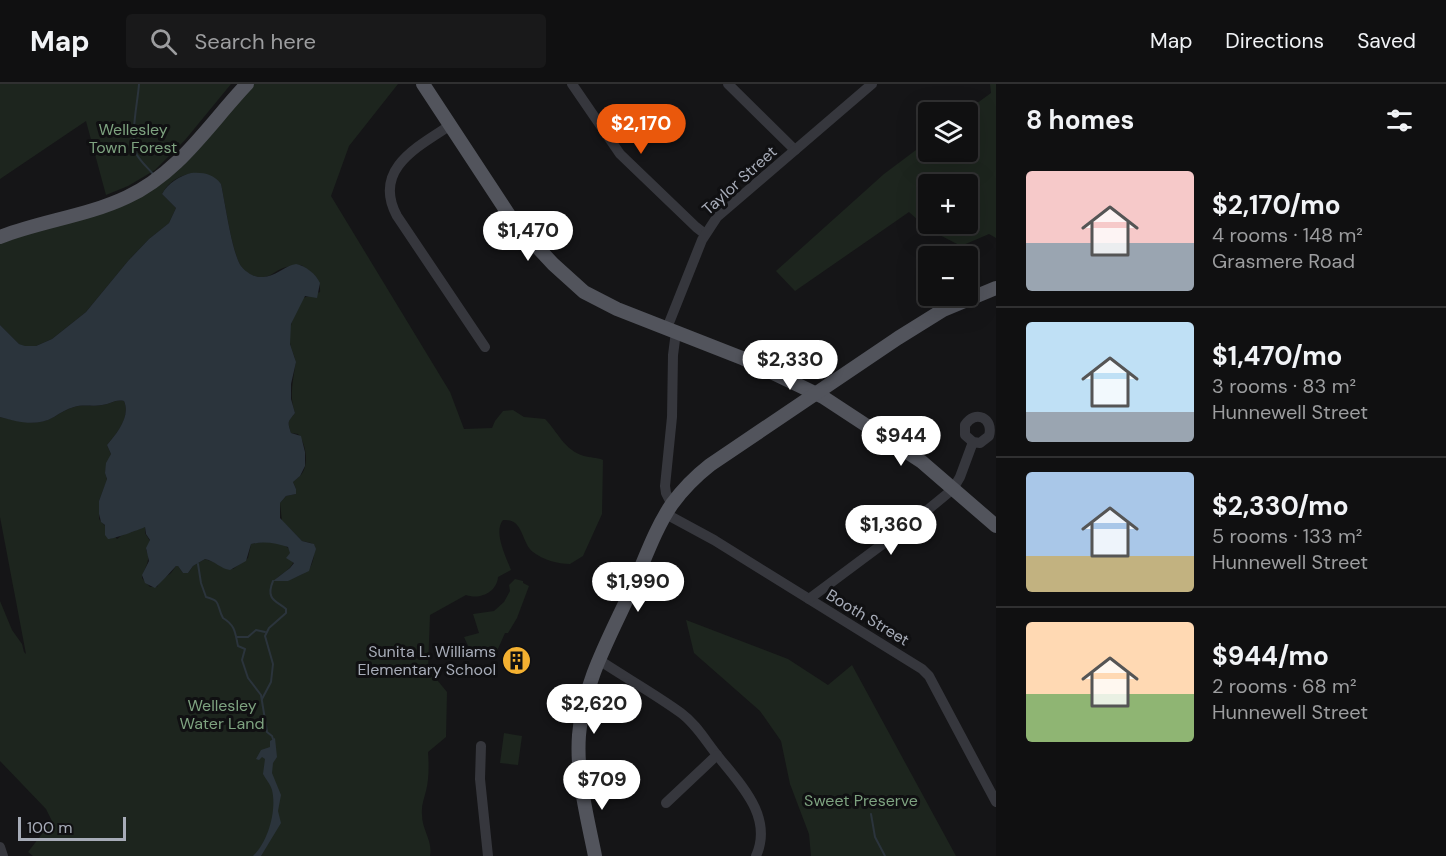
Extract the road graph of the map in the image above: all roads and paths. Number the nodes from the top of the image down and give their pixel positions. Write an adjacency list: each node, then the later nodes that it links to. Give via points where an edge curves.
1 (247, 84): 9 (main road, via 191,149 147,186 118,201)
2 (423, 84): 6 (main road)
3 (572, 84): 8 (street, via 627,162)
4 (728, 84): 7 (street)
5 (872, 84): 7 (street, Taylor Street)
6 (449, 126): 11 (main road, via 513,221 553,264 600,301); 12 (street, via 407,154 399,164 391,182 391,202)
7 (795, 150): 8 (street, Taylor Street, via 721,213)
8 (705, 234): 11 (street, Taylor Street)
9 (0, 237)
10 (996, 288): 13 (main road, via 944,310)
11 (672, 330): 13 (main road); 16 (street, Taylor Street, via 672,417 665,486)
12 (485, 347)
13 (814, 393): 15 (main road, via 913,456); 16 (main road, via 710,465 687,485)
14 (973, 442): 15 (street)
15 (953, 489): 17 (main road); 18 (street)
16 (669, 509): 18 (street, Booth Street); 19 (main road)
17 (996, 526)
18 (809, 599): 22 (street, Booth Street, via 929,676)
19 (599, 660): 21 (street, via 681,713); 27 (main road, via 583,705 578,746)
20 (481, 746): 26 (street, via 480,779)
21 (717, 755): 23 (street); 28 (street, via 752,800 760,830)
22 (996, 802)
23 (666, 803)
24 (0, 847): 25 (street)
25 (3, 856)
26 (488, 856)
27 (595, 856)
28 (756, 856)

